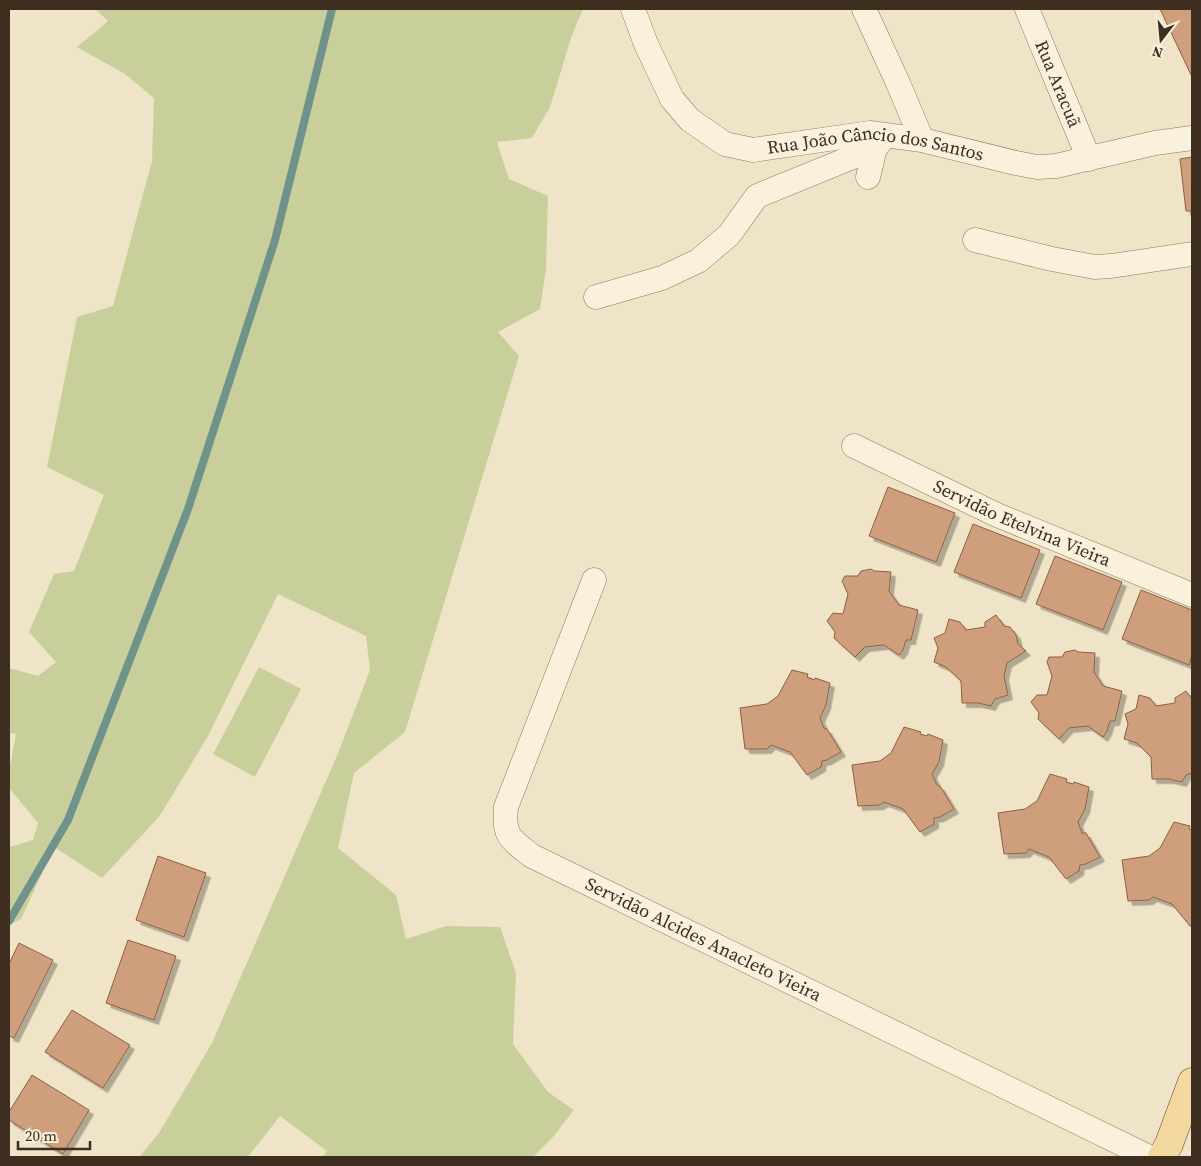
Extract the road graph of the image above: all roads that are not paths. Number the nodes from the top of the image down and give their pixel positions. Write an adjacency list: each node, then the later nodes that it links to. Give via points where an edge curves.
1 (633, 9): 6 (street, Rua João Câncio dos Santos, via 672,99 690,120 725,144 753,150 870,133)
2 (864, 9): 5 (street)
3 (1027, 9): 7 (street, Rua Aracuã)
4 (1192, 138): 7 (street, Rua João Câncio dos Santos, via 1154,143)
5 (922, 140): 6 (street, Rua João Câncio dos Santos); 7 (street, Rua João Câncio dos Santos, via 1037,166 1056,166)
6 (880, 142): 8 (street); 11 (street, via 758,196 729,235 698,262 662,278)
7 (1089, 159)
8 (868, 177)
9 (975, 240): 10 (street, via 1052,260 1095,267)
10 (1192, 254)
11 (596, 297)
12 (854, 446): 14 (street, Servidão Etelvina Vieira, via 997,514)
13 (594, 580): 16 (street, Servidão Alcides Anacleto Vieira, via 506,807 504,826 513,842 532,856)
14 (1192, 595)
15 (1192, 1082): 17 (main road, via 1170,1144)
16 (1149, 1157)
17 (1162, 1157)

